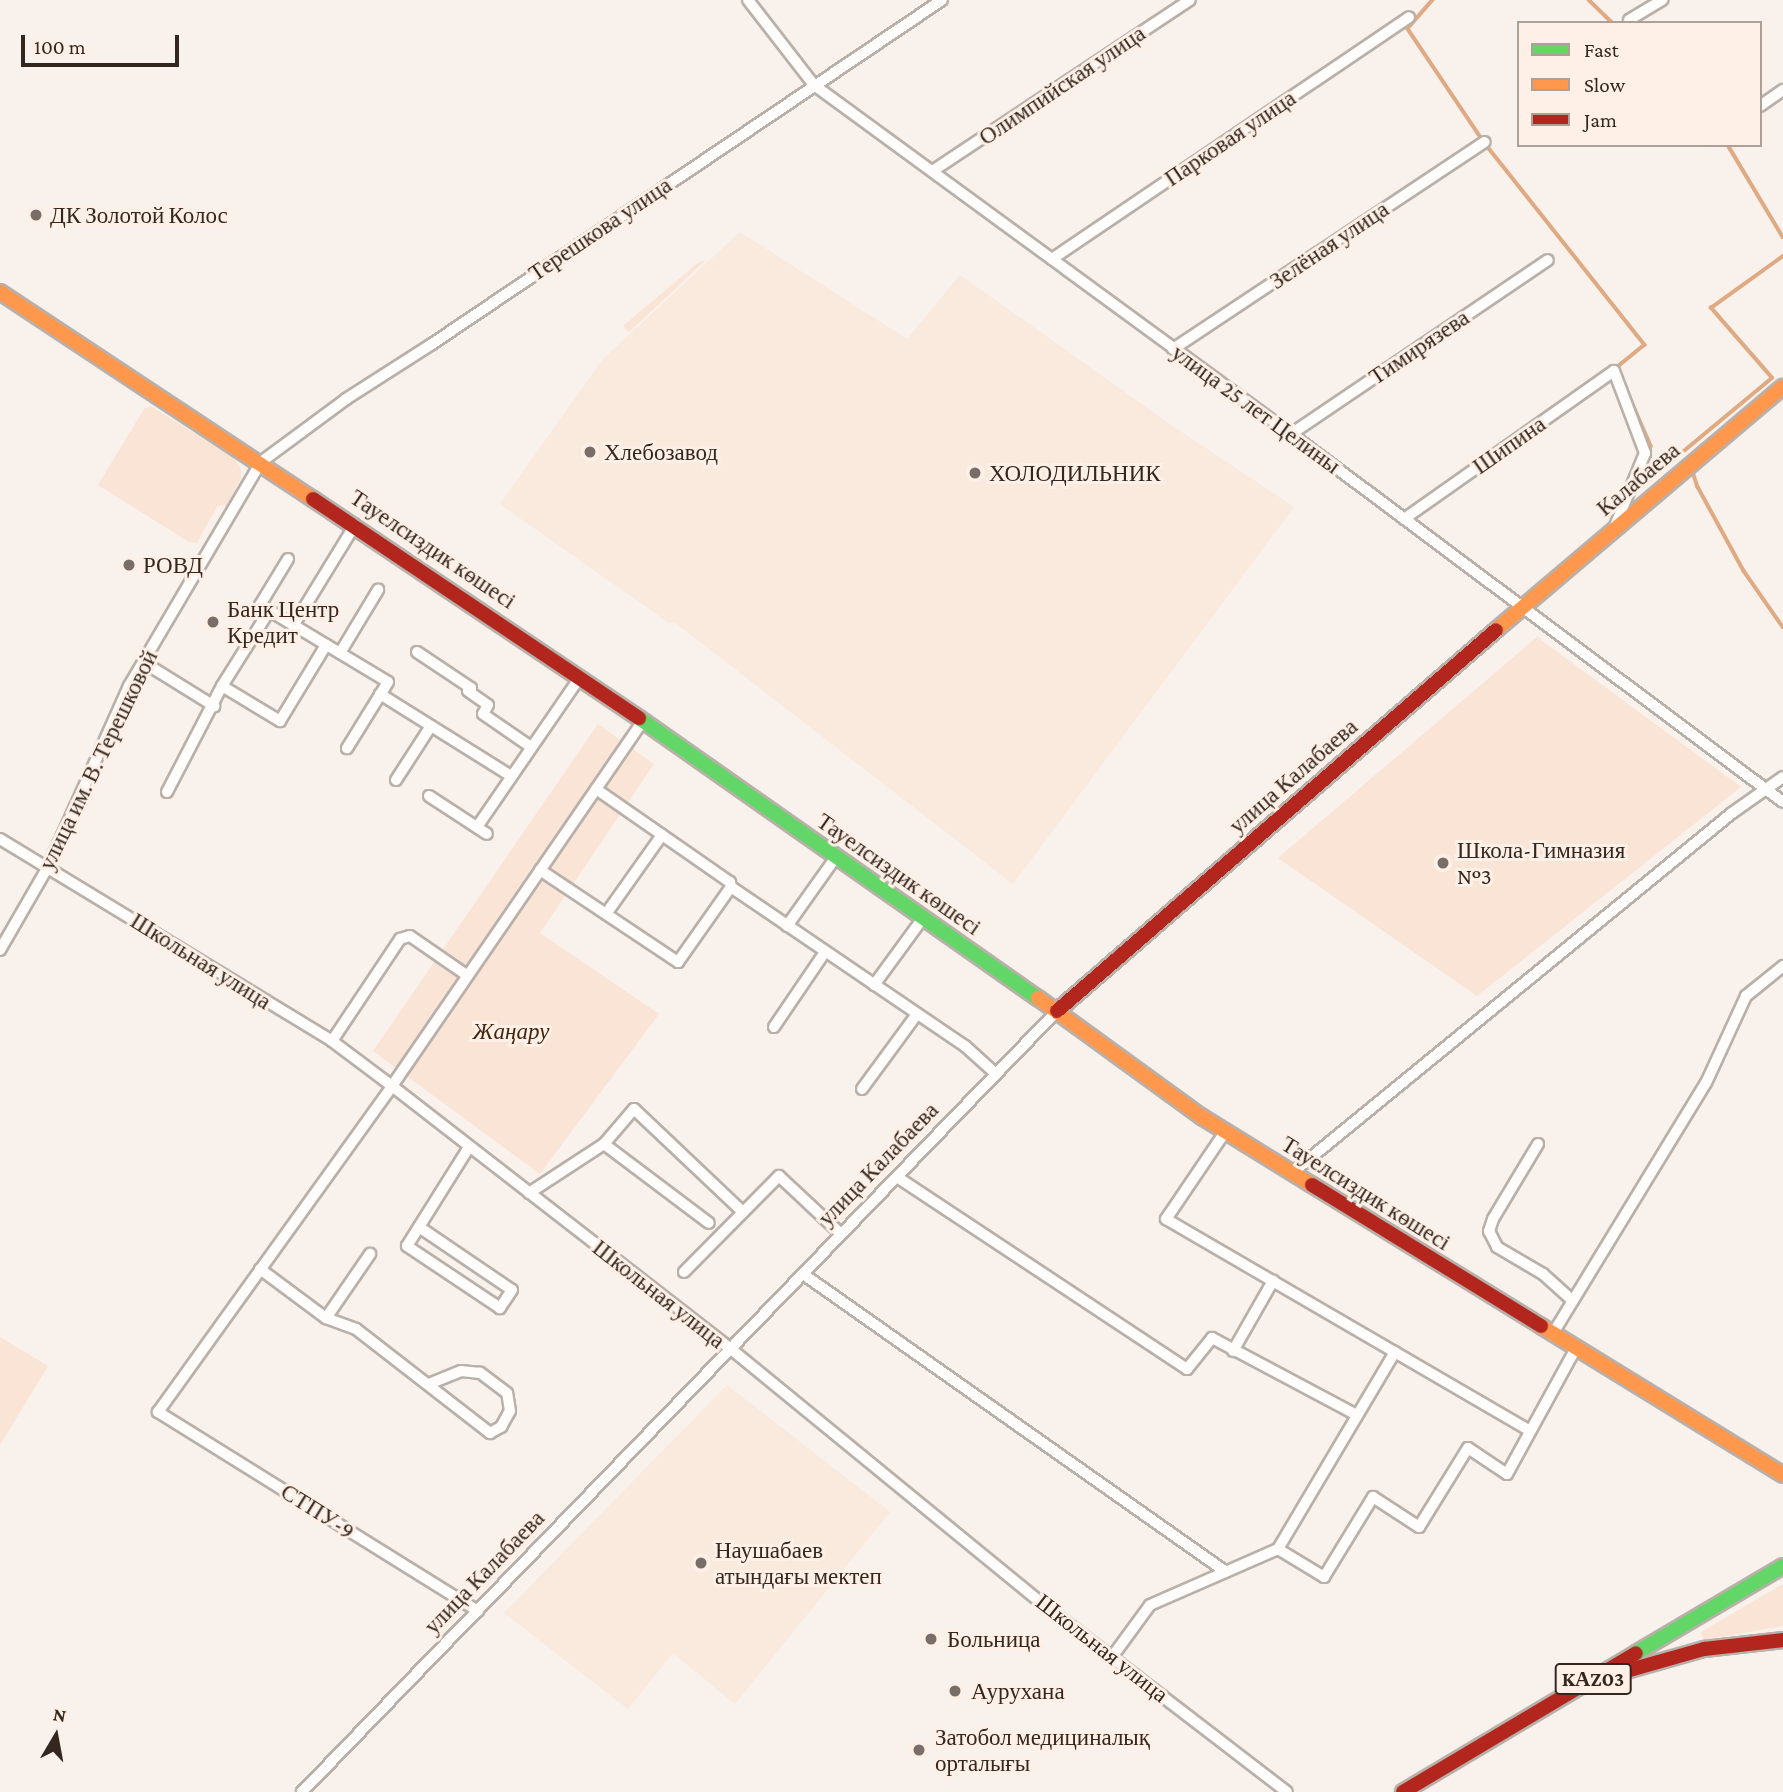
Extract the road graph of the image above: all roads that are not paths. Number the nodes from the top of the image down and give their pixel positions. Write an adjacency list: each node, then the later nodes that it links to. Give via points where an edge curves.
1 (748, 0): 7 (street, улица 25 лет Целины)
2 (942, 0): 7 (street, Терешкова улица)
3 (1191, 0): 11 (street, Олимпийская улица)
4 (1662, 0): 6 (street)
5 (1409, 17): 12 (street, Парковая улица)
6 (1629, 20)
7 (814, 85): 11 (street, улица 25 лет Целины); 18 (street, Терешкова улица, via 346,399)
8 (1783, 90): 9 (street)
9 (1762, 105)
10 (1484, 142): 15 (street, Зелёная улица)
11 (934, 170): 12 (street, улица 25 лет Целины)
12 (1052, 259): 15 (street, улица 25 лет Целины)
13 (1548, 260): 17 (street, Тимирязева)
14 (0, 292): 18 (main road, Тауелсиздик көшесі)
15 (1173, 349): 17 (street, улица 25 лет Целины)
16 (1783, 387): 21 (main road, Калабаева)
17 (1291, 434): 19 (street, улица 25 лет Целины)
18 (261, 462): 20 (main road, Тауелсиздик көшесі); 30 (street, улица им. В. Терешковой)
19 (1404, 519): 21 (street, Шипина, via 1614,371 1645,453); 24 (street, улица 25 лет Целины)
20 (355, 525): 26 (street); 31 (main road, Тауелсиздик көшесі)
21 (1614, 529): 24 (main road, Калабаева)
22 (288, 559): 25 (street, via 260,605)
23 (378, 590): 29 (street)
24 (1523, 607): 43 (street, улица 25 лет Целины); 63 (main road, улица Калабаева)
25 (269, 611): 26 (street); 32 (street)
26 (293, 626): 27 (street)
27 (326, 645): 29 (street); 32 (street, via 281,722)
28 (417, 652): 37 (street, via 471,688 468,691 488,705 483,714)
29 (340, 653): 33 (street, via 388,682)
30 (143, 663): 34 (street); 52 (street, улица им. В. Терешковой)
31 (580, 677): 35 (main road, Тауелсиздик көшесі); 37 (street)
32 (222, 687): 34 (street)
33 (380, 694): 36 (street); 38 (street)
34 (214, 706): 44 (street)
35 (643, 721): 42 (street); 51 (main road, Тауелсиздик көшесі)
36 (431, 726): 39 (street); 41 (street)
37 (531, 747): 39 (street)
38 (347, 748)
39 (511, 776): 47 (street)
40 (1783, 777): 43 (street)
41 (396, 780)
42 (596, 789): 49 (street); 53 (street)
43 (1766, 789): 46 (street, улица 25 лет Целины); 74 (street)
44 (167, 792)
45 (429, 796): 47 (street)
46 (1783, 802)
47 (477, 827): 48 (street)
48 (488, 834)
49 (662, 835): 54 (street); 55 (street)
50 (0, 839): 52 (street, Школьная улица)
51 (836, 857): 56 (main road, Тауелсиздик көшесі); 57 (street)
52 (48, 867): 58 (street, улица им. В. Терешковой); 66 (street, Школьная улица)
53 (540, 870): 55 (street); 61 (street)
54 (731, 887): 55 (street, via 678,962); 57 (street)
55 (606, 914)
56 (923, 918): 62 (street); 63 (main road, Тауелсиздик көшесі)
57 (787, 926): 59 (street)
58 (0, 950)
59 (825, 951): 62 (street); 65 (street)
60 (1783, 965): 86 (street, via 1746,996 1706,1083)
61 (468, 976): 66 (street, via 410,936 400,939); 68 (street)
62 (874, 985): 64 (street)
63 (1057, 1011): 67 (street, улица Калабаева); 70 (main road, Тауелсиздик көшесі)
64 (917, 1014): 67 (street, via 965,1046); 69 (street)
65 (774, 1027)
66 (332, 1041): 68 (street, Школьная улица)
67 (996, 1074): 75 (street, улица Калабаева)
68 (393, 1086): 73 (street, Школьная улица); 82 (street)
69 (862, 1089)
70 (1225, 1132): 74 (main road, Тауелсиздик көшесі); 85 (street, via 1166,1219)
71 (604, 1144): 76 (street); 77 (street, via 634,1109); 78 (street)
72 (1538, 1144): 86 (street, via 1489,1231 1497,1247 1543,1274)
73 (469, 1147): 76 (street, Школьная улица); 79 (street)
74 (1292, 1173): 88 (main road, Тауелсиздик көшесі)
75 (897, 1177): 80 (street, улица Калабаева); 90 (street, via 1187,1369 1212,1338)
76 (529, 1193): 89 (street, Школьная улица)
77 (743, 1212): 80 (street, via 779,1176); 83 (street)
78 (709, 1223)
79 (419, 1227): 79 (street, via 407,1247 500,1308 512,1290)
80 (841, 1234): 84 (street, улица Калабаева)
81 (370, 1254): 87 (street)
82 (260, 1269): 87 (street); 100 (street, СТПУ-9, via 158,1412)
83 (684, 1272)
84 (803, 1274): 89 (street, улица Калабаева); 99 (street)
85 (1273, 1281): 90 (street); 92 (street)
86 (1573, 1301): 88 (street)
87 (326, 1318): 93 (street, via 356,1329)
88 (1552, 1335): 91 (main road, Тауелсиздик көшесі)
89 (731, 1349): 100 (street, улица Калабаева); 102 (street, Школьная улица)
90 (1233, 1350): 94 (street)
91 (1575, 1350): 95 (street); 96 (main road, Тауелсиздик көшесі)
92 (1395, 1352): 94 (street); 95 (street)
93 (429, 1384): 93 (street, via 490,1433 501,1427 510,1411 507,1393 480,1373 461,1371)
94 (1357, 1415): 97 (street)
95 (1530, 1431): 97 (street, via 1507,1474 1468,1448 1419,1527 1373,1497 1324,1577)
96 (1783, 1475)
97 (1278, 1549): 99 (street)
98 (1783, 1566): 103 (main road, KАZ03)
99 (1226, 1572): 102 (street, via 1150,1605)
100 (478, 1611): 104 (street, улица Калабаева)
101 (1783, 1640): 103 (main road, KАZ03, via 1704,1649)
102 (1112, 1657): 105 (street, Школьная улица)
103 (1589, 1681): 106 (main road, KАZ03)
104 (302, 1792)
105 (1287, 1792)
106 (1403, 1792)

